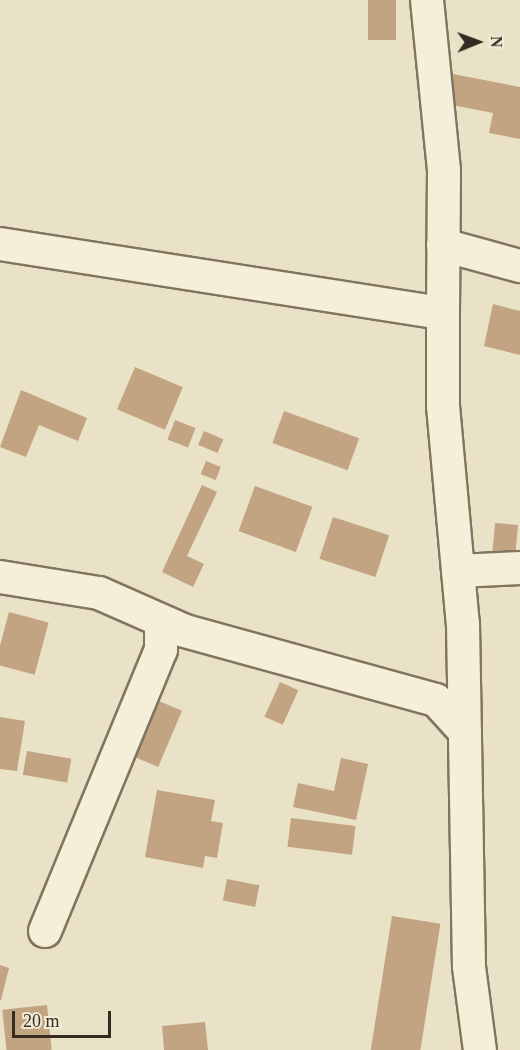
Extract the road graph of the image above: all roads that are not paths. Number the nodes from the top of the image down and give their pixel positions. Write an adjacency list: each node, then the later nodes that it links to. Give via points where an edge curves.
1 (427, 0): 3 (street, via 444,170)
2 (0, 244): 5 (street)
3 (443, 245): 4 (street); 5 (street)
4 (520, 266)
5 (443, 313): 7 (street, via 443,406)
6 (520, 568): 7 (street)
7 (458, 571): 10 (street)
8 (0, 577): 9 (street, via 99,593)
9 (169, 635): 11 (street); 13 (street)
10 (464, 684): 11 (street); 12 (street)
11 (436, 700): 12 (street)
12 (465, 732): 14 (street, via 469,967)
13 (45, 931)
14 (480, 1050)

